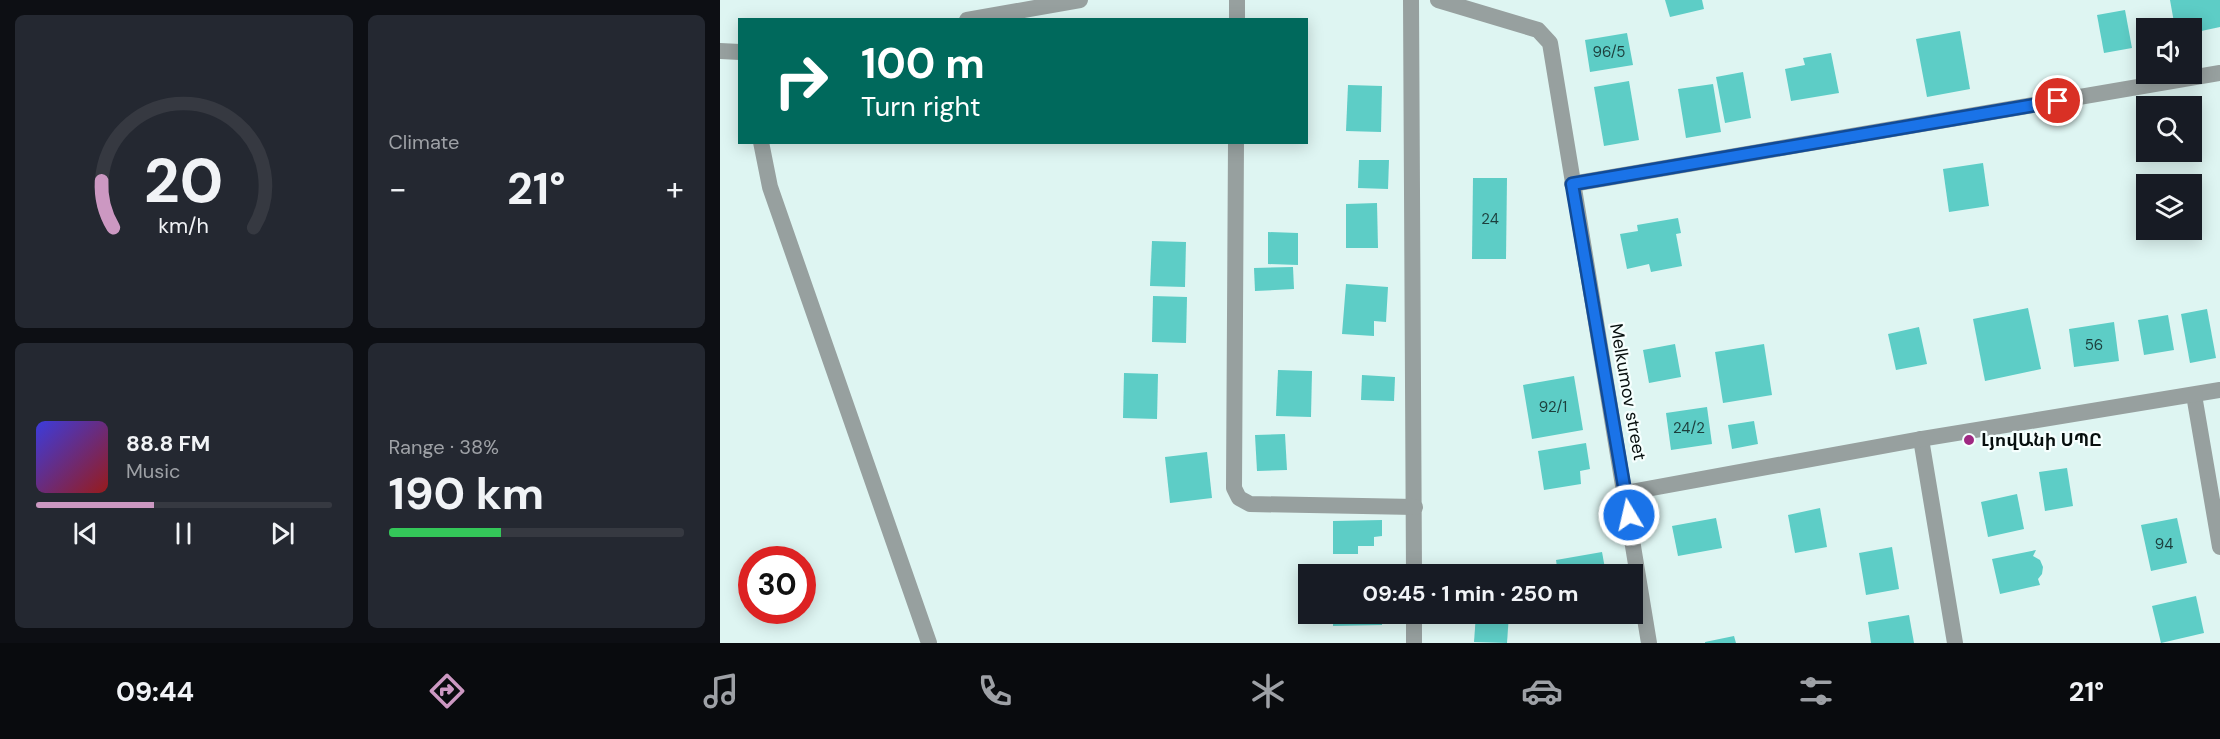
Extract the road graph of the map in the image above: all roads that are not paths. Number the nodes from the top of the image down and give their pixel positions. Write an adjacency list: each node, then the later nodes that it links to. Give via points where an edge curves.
1 (1080, 0): 5 (street)
2 (1237, 0): 7 (street)
3 (1411, 0): 18 (street)
4 (1438, 0): 13 (street, Melkumov street, via 1538,30 1550,44)
5 (1056, 2): 6 (street)
6 (978, 18)
7 (1237, 18)
8 (720, 51): 9 (street)
9 (738, 52)
10 (2220, 73): 13 (street)
11 (761, 144): 22 (street, via 770,187)
12 (1236, 144): 18 (street, via 1234,488 1239,498 1250,504)
13 (1572, 184): 17 (street, Melkumov street)
14 (2220, 390): 15 (street)
15 (2194, 395): 16 (street); 19 (street)
16 (1921, 439): 17 (street); 25 (street)
17 (1625, 493): 24 (street, Melkumov street)
18 (1415, 507): 20 (street)
19 (2220, 547)
20 (1414, 564)
21 (1414, 624): 23 (street)
22 (929, 643)
23 (1413, 643)
24 (1649, 643)
25 (1955, 643)

